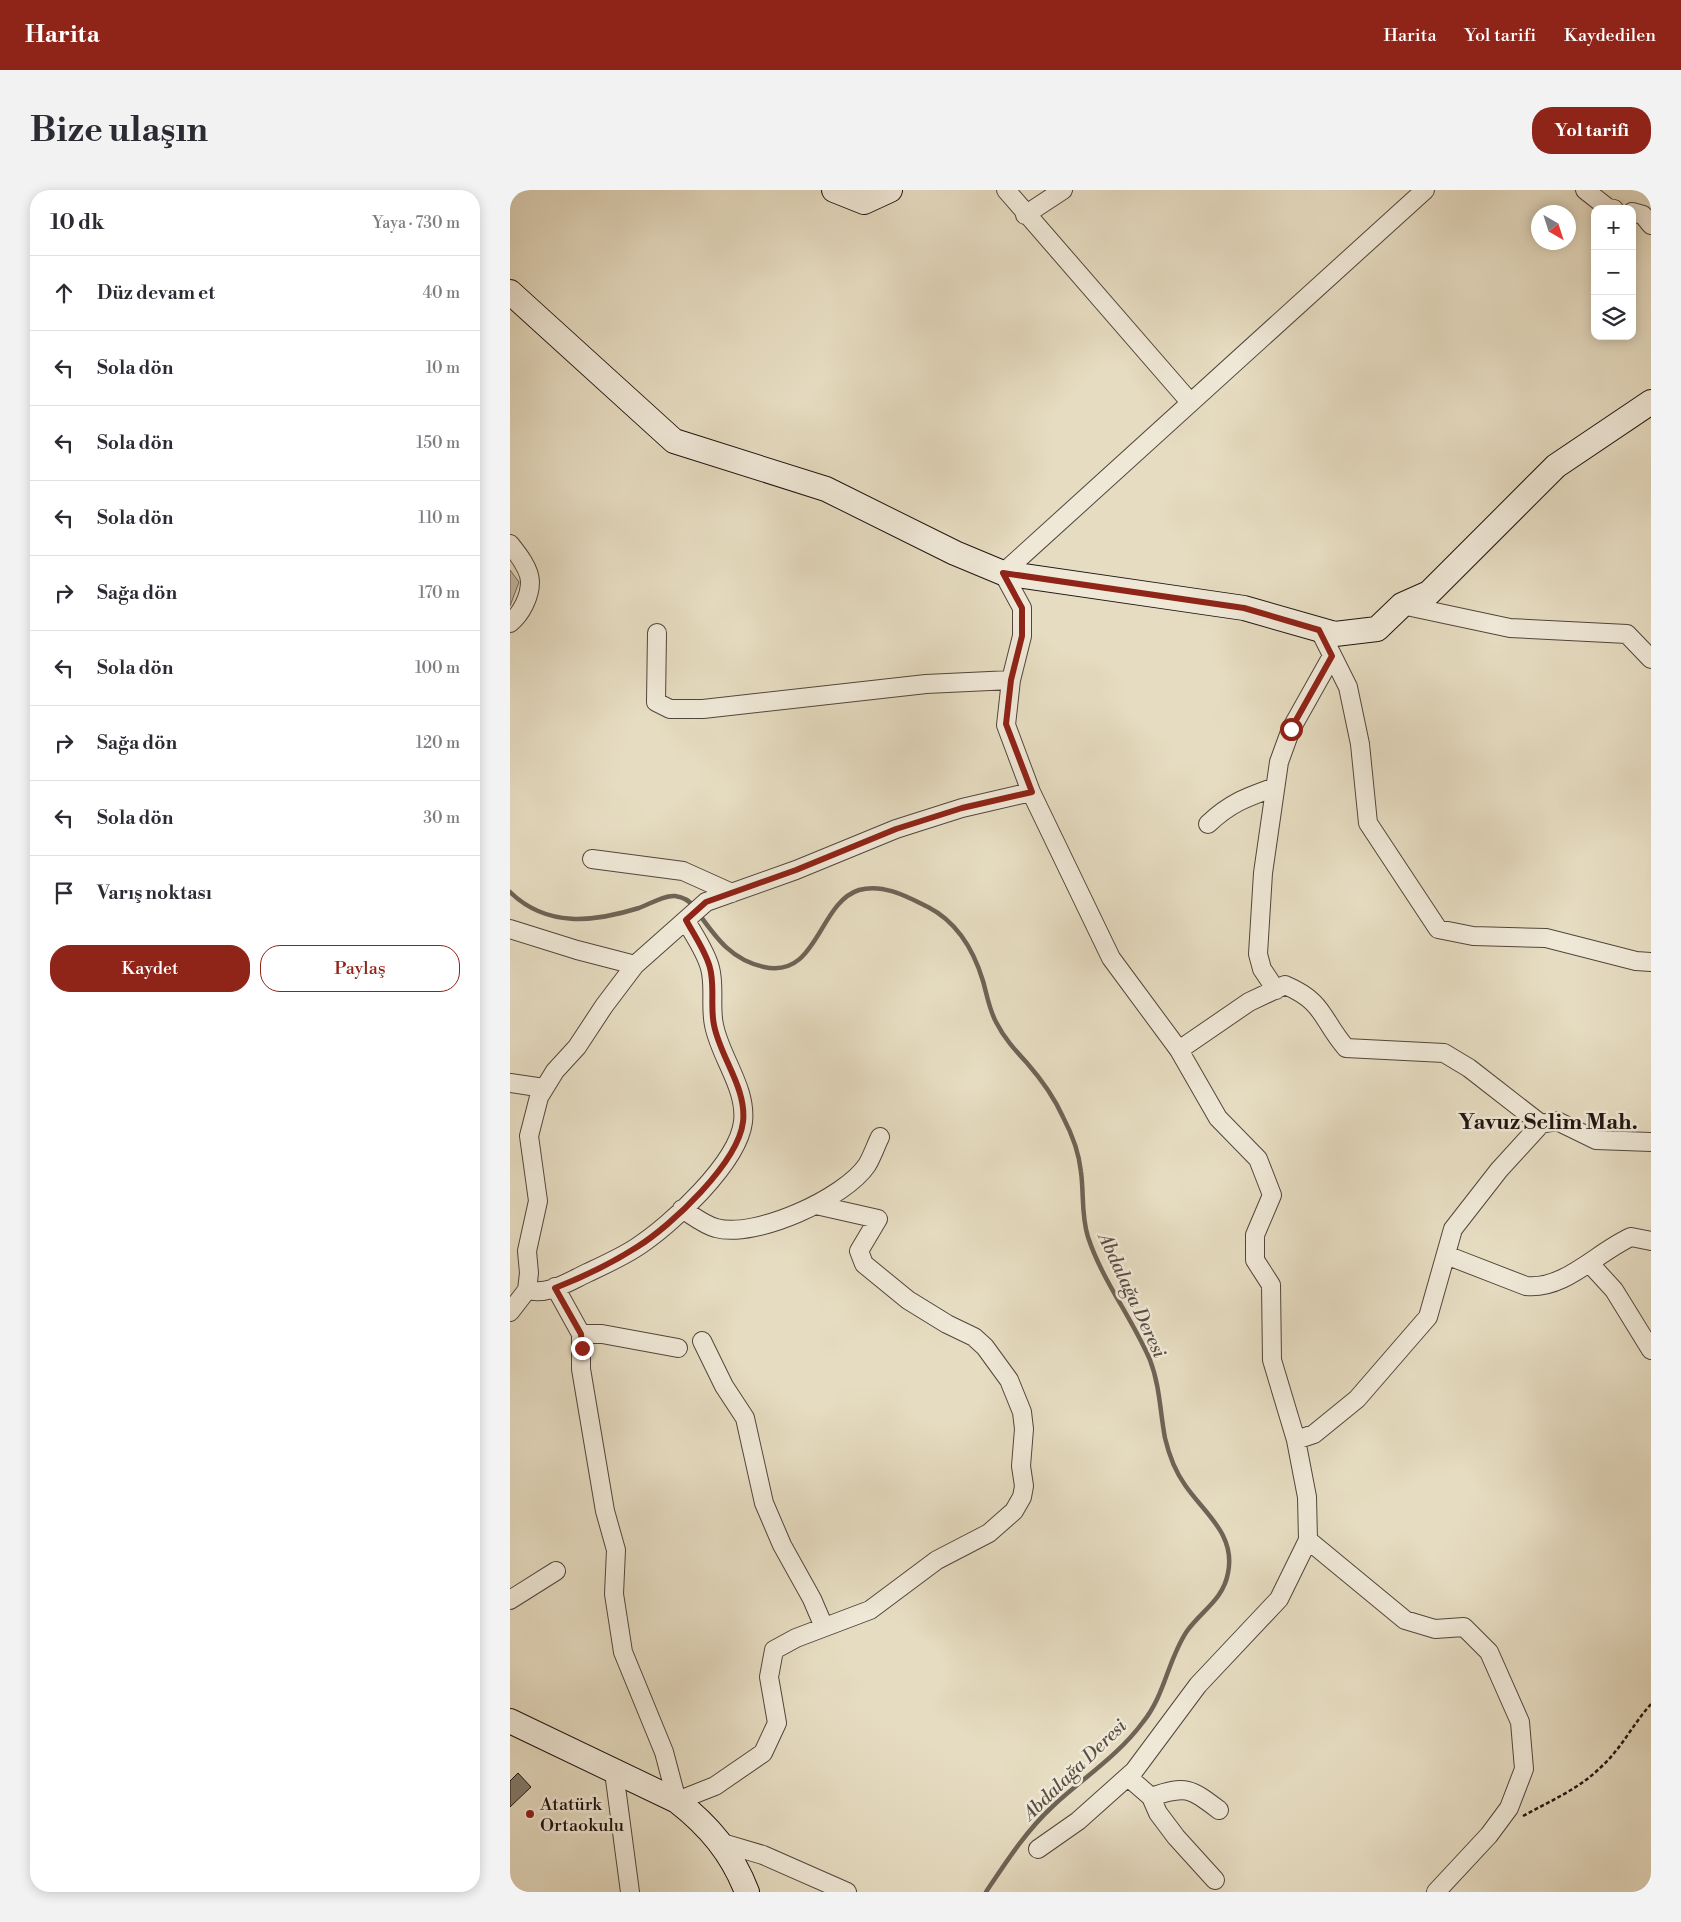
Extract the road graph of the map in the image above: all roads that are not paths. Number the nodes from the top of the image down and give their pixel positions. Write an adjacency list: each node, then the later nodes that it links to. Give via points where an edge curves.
1 (834, 190): 2 (street, via 864,202)
2 (890, 190)
3 (1006, 190): 9 (street)
4 (1063, 190): 9 (street)
5 (1425, 190): 12 (street)
6 (1585, 190): 7 (street)
7 (1604, 205)
8 (1636, 213): 10 (street, via 1642,214)
9 (1026, 215): 12 (street)
10 (1651, 225)
11 (510, 292): 15 (street, via 674,441 826,489 955,553)
12 (1190, 402): 15 (street)
13 (1651, 402): 16 (street, via 1556,466 1429,593)
14 (510, 544): 17 (street, via 520,556 530,582 521,614)
15 (1003, 573): 18 (street, via 1244,608); 22 (street, via 1022,608 1022,636)
16 (1402, 605): 18 (street, via 1377,629 1335,634); 21 (street, via 1510,628 1627,634)
17 (510, 623)
18 (1319, 630): 20 (street)
19 (657, 633): 22 (street, via 656,702 670,710 926,684)
20 (1332, 656): 23 (street, via 1291,729 1279,762); 30 (street, via 1348,686 1360,744 1368,823 1438,929 1472,936 1546,938)
21 (1651, 659)
22 (1011, 680): 24 (street, via 1006,724)
23 (1275, 787): 25 (street, via 1240,799); 32 (street, via 1263,873 1258,954 1262,969)
24 (1032, 792): 27 (street, via 962,808 896,829); 33 (street, via 1111,958)
25 (1208, 824)
26 (592, 859): 27 (street, via 683,871)
27 (732, 893): 28 (street, via 706,902)
28 (689, 918): 31 (street); 40 (street, via 710,968 714,1025 722,1056 742,1103 743,1123 731,1156)
29 (510, 929): 31 (street)
30 (1651, 962)
31 (635, 965): 35 (street)
32 (1276, 990): 33 (street, via 1249,1002); 36 (street, via 1285,985 1304,993 1328,1019 1334,1034 1346,1048 1444,1053 1469,1068)
33 (1179, 1050): 51 (street, via 1218,1118 1258,1159 1272,1195 1255,1235 1255,1260 1271,1285 1272,1360)
34 (510, 1083): 35 (street)
35 (544, 1088): 45 (street, via 529,1136 538,1201 527,1250)
36 (1541, 1124): 38 (street, via 1558,1121 1596,1140); 42 (street, via 1499,1170 1454,1229)
37 (880, 1136): 39 (street, via 867,1165 842,1190)
38 (1651, 1142)
39 (816, 1205): 40 (street, via 794,1215 735,1229 715,1228); 55 (street, via 878,1219 858,1251 864,1264 908,1300 974,1337 985,1347 1018,1397 1024,1429 1021,1466 1024,1486 1022,1498 1014,1511 989,1533 937,1560 870,1610)
40 (682, 1210): 44 (street, via 638,1247)
41 (1651, 1242): 43 (street, via 1631,1237)
42 (1446, 1255): 43 (street, via 1526,1286 1538,1287); 51 (street, via 1428,1317 1357,1399 1314,1434)
43 (1586, 1265): 50 (street, via 1592,1266 1614,1290)
44 (555, 1288): 45 (street, via 541,1293); 47 (street)
45 (527, 1290): 46 (street)
46 (510, 1312)
47 (581, 1334): 49 (street, via 602,1334); 60 (street, via 581,1369 605,1511 616,1550 614,1594 623,1652 664,1752)
48 (702, 1342): 55 (street, via 744,1418 764,1503)
49 (678, 1348)
50 (1651, 1350)
51 (1296, 1440): 52 (street, via 1307,1496)
52 (1308, 1540): 58 (street, via 1279,1599 1198,1685); 68 (street, via 1405,1620 1435,1628 1464,1627 1489,1652 1520,1722 1524,1769 1509,1808 1489,1835)
53 (556, 1571): 54 (street)
54 (510, 1600)
55 (824, 1628): 60 (street, via 774,1650 769,1677 777,1723 763,1753 715,1786)
56 (510, 1721): 57 (street)
57 (614, 1772): 60 (street); 65 (street)
58 (1128, 1777): 59 (street); 63 (street, via 1078,1821)
59 (1151, 1797): 61 (street, via 1183,1788); 64 (street, via 1158,1813 1176,1837)
60 (677, 1801): 62 (street, via 701,1819)
61 (1219, 1810)
62 (719, 1842): 66 (street, via 739,1871); 67 (street, via 763,1855)
63 (1038, 1849)
64 (1215, 1880)
65 (630, 1892)
66 (747, 1892)
67 (848, 1892)
68 (1436, 1892)

